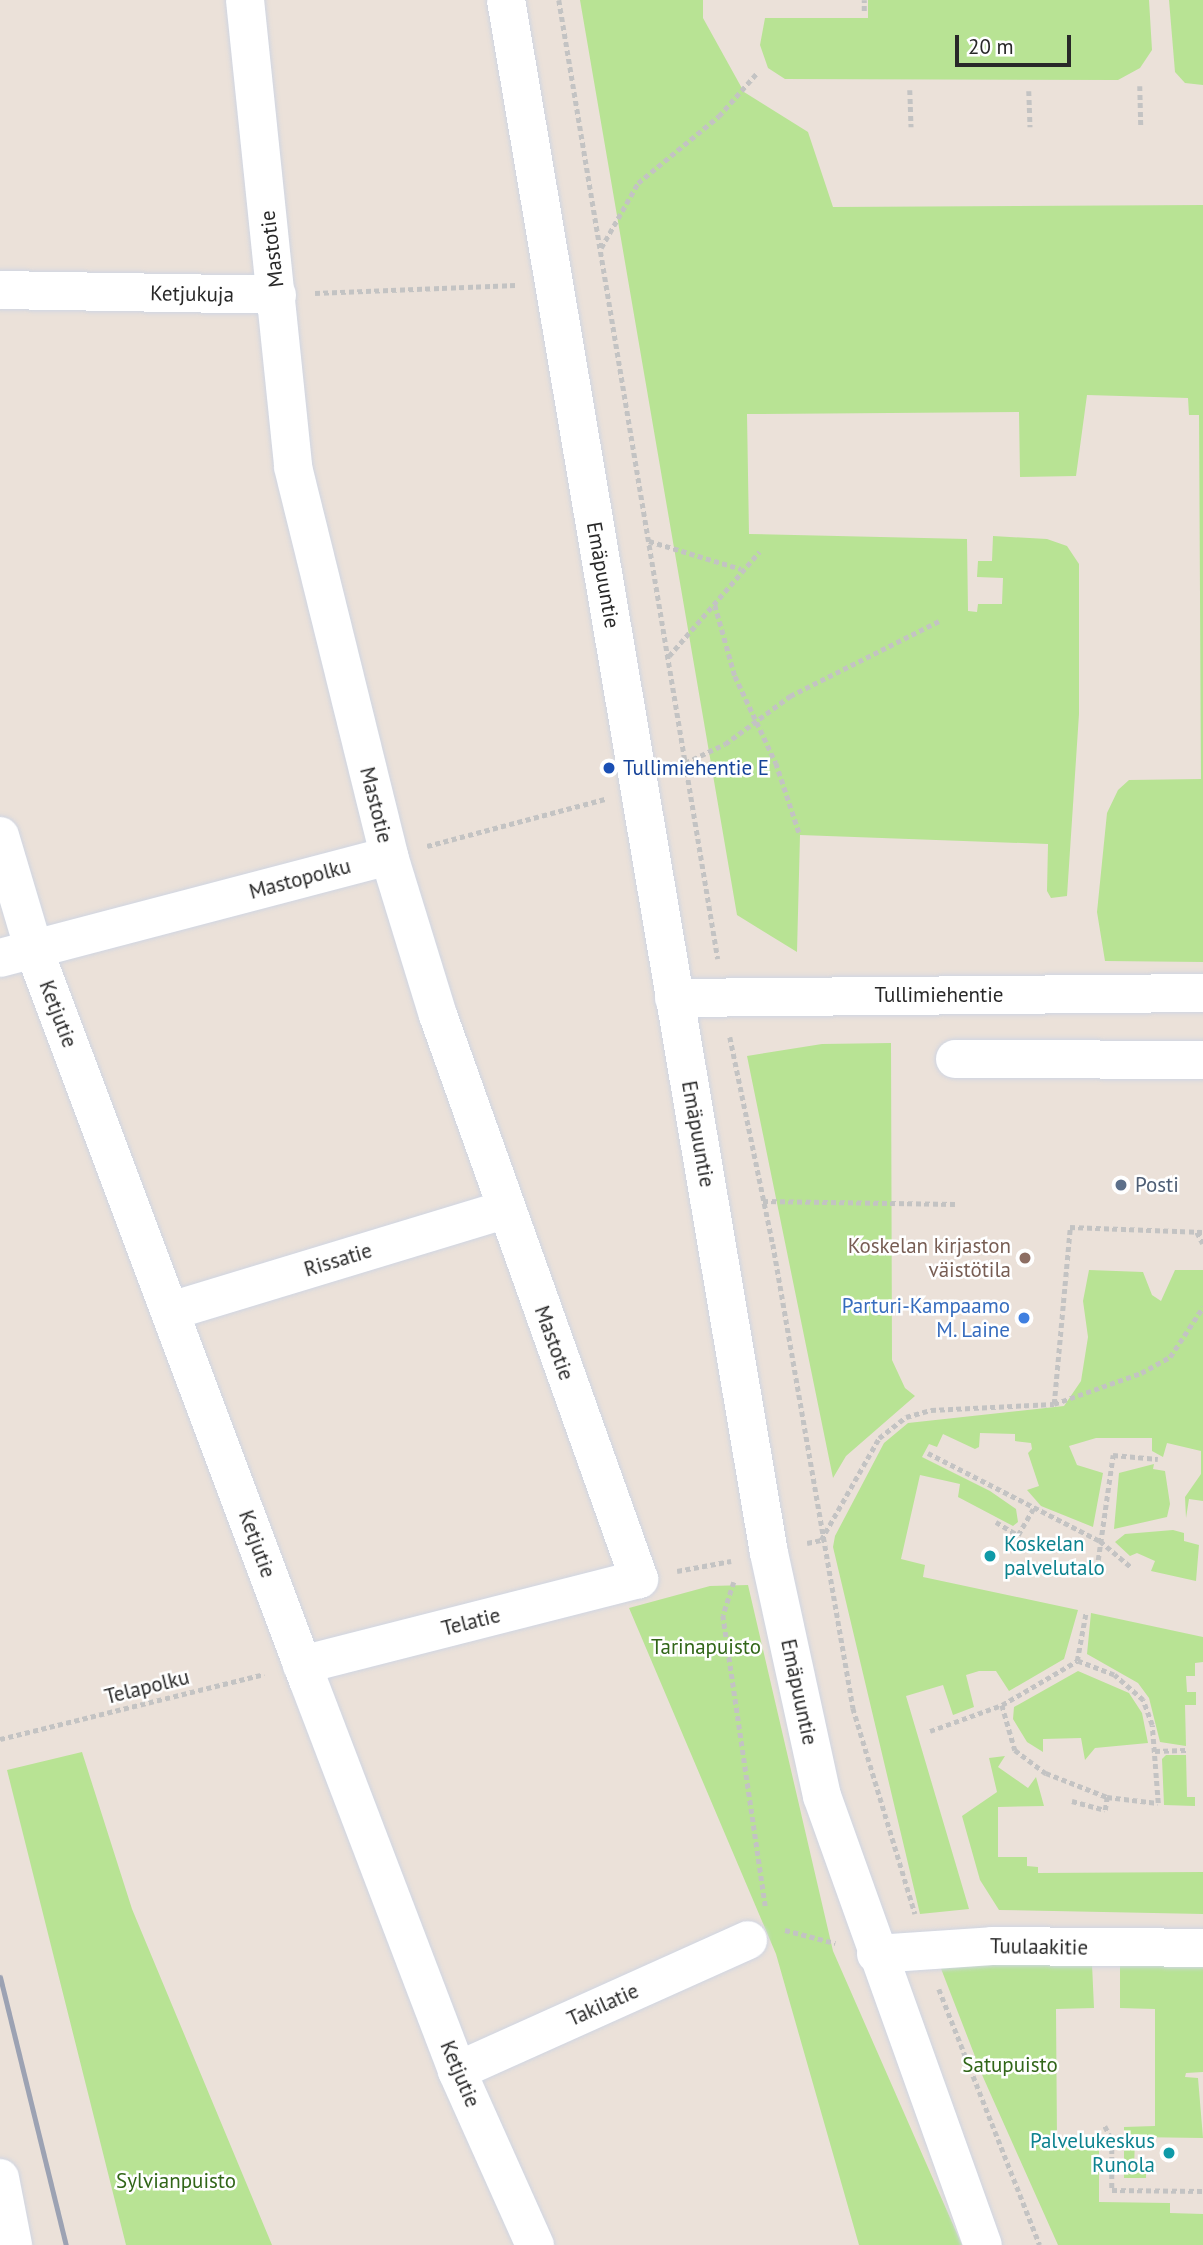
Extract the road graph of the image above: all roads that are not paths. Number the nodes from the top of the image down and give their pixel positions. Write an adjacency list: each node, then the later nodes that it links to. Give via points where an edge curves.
1 (245, 0): 4 (street, Mastotie)
2 (506, 0): 9 (street, Emäpuuntie)
3 (0, 290): 4 (street, Ketjukuja)
4 (277, 295): 6 (street, Mastotie, via 293,467)
5 (0, 836): 7 (street, Ketjutie)
6 (389, 856): 7 (street, Mastopolku); 12 (street, Mastotie, via 438,1015)
7 (17, 954): 13 (street, Ketjutie)
8 (1203, 993): 9 (street, Tullimiehentie)
9 (674, 998): 18 (street, Emäpuuntie, via 769,1553 822,1796)
10 (955, 1059): 11 (street)
11 (1203, 1060)
12 (506, 1209): 13 (street, Rissatie); 14 (street, Mastotie)
13 (171, 1311): 15 (street, Ketjutie)
14 (639, 1578): 15 (street, Telatie)
15 (302, 1665): 19 (street, Ketjutie)
16 (758, 1933): 19 (street, Takilatie)
17 (1203, 1948): 18 (street, Tuulaakitie)
18 (876, 1954): 23 (street, Emäpuuntie)
19 (457, 2071): 22 (street, Ketjutie)
20 (0, 2178): 21 (street)
21 (13, 2245)
22 (535, 2245)
23 (983, 2245)

